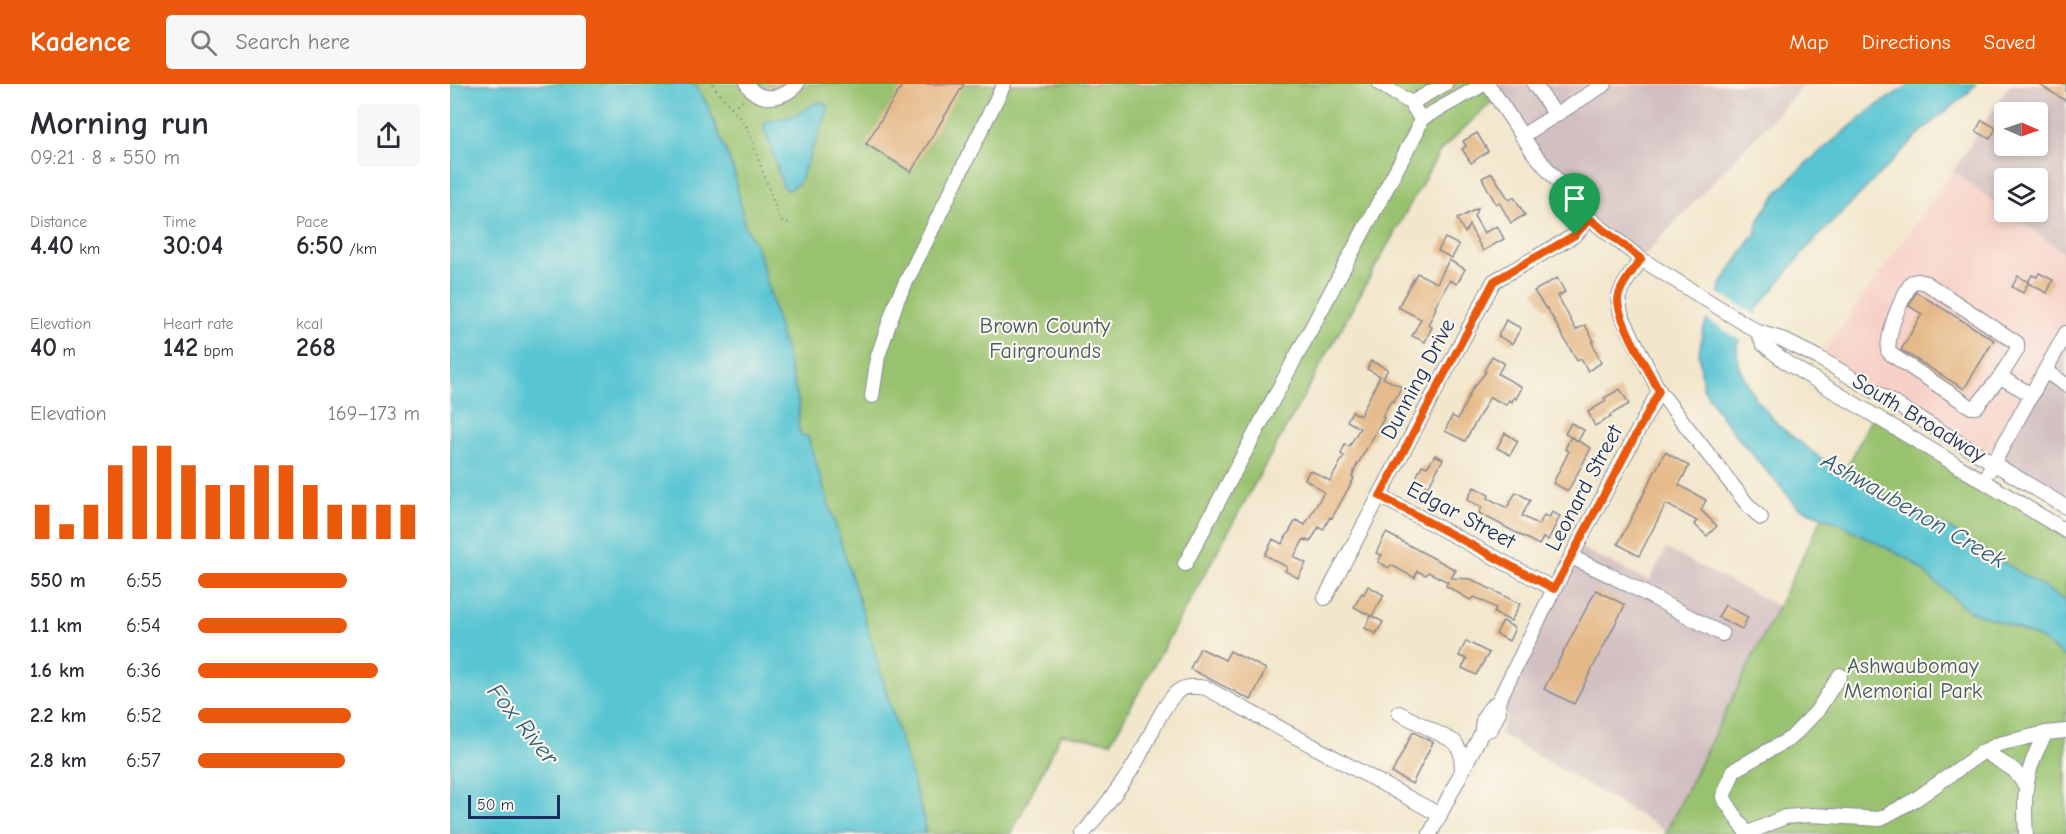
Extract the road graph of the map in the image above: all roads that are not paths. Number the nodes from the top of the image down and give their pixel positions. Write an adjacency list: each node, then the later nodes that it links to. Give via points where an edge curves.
1 (747, 84): 2 (street, via 756,94 770,97 782,96)
2 (797, 84)
3 (1004, 84): 22 (street, via 897,300 878,356)
4 (1380, 84): 9 (street)
5 (1445, 84): 9 (street)
6 (1486, 84): 11 (street); 12 (street, South Broadway)
7 (1534, 84): 10 (street)
8 (1605, 84): 10 (street)
9 (1411, 103): 11 (street)
10 (1556, 115): 12 (street)
11 (1421, 118): 30 (street, via 1418,131)
12 (1522, 136): 13 (street, South Broadway)
13 (1590, 219): 14 (street, South Broadway); 25 (street, Dunning Drive, via 1575,235 1494,281)
14 (1641, 259): 15 (street, South Broadway); 20 (street, via 1618,298 1620,314)
15 (1758, 332): 23 (street, South Broadway, via 1819,358); 24 (street, South Broadway, via 1763,344 1787,363)
16 (2066, 333): 17 (street)
17 (2045, 371): 19 (street); 21 (street)
18 (2000, 377): 18 (street, via 2018,350 2017,343 1926,284 1912,282 1899,303 1888,351 1892,356 1971,407 1976,407); 21 (street)
19 (2066, 385)
20 (1659, 391): 27 (street); 29 (street, Leonard Street)
21 (2032, 394): 23 (street)
22 (872, 396)
23 (1993, 463): 24 (street); 26 (street, South Broadway)
24 (1983, 481): 28 (street, South Broadway)
25 (1380, 496): 31 (street, Edgar Street); 32 (street, Dunning Drive)
26 (2066, 507)
27 (1761, 518)
28 (2066, 531)
29 (1571, 558): 31 (street, Leonard Street); 33 (street)
30 (1185, 564)
31 (1554, 589): 39 (street, Leonard Street, via 1498,702 1490,706 1481,725 1482,732)
32 (1325, 598)
33 (1722, 634)
34 (1840, 675): 44 (street, via 1817,711 1791,738 1734,770 1723,797)
35 (1399, 713): 39 (street, via 1455,742 1461,753)
36 (2066, 731): 37 (street)
37 (2046, 733): 38 (street); 40 (street)
38 (1984, 751): 40 (street, via 2014,770); 44 (street, via 1880,819 1812,815 1785,818)
39 (1462, 770): 41 (street, Leonard Street)
40 (2025, 785): 45 (street)
41 (1440, 815): 42 (street, via 1206,688 1195,686 1176,693 1133,768); 43 (street, Leonard Street)
42 (1083, 834)
43 (1430, 834)
44 (1747, 834)
45 (2026, 834)

